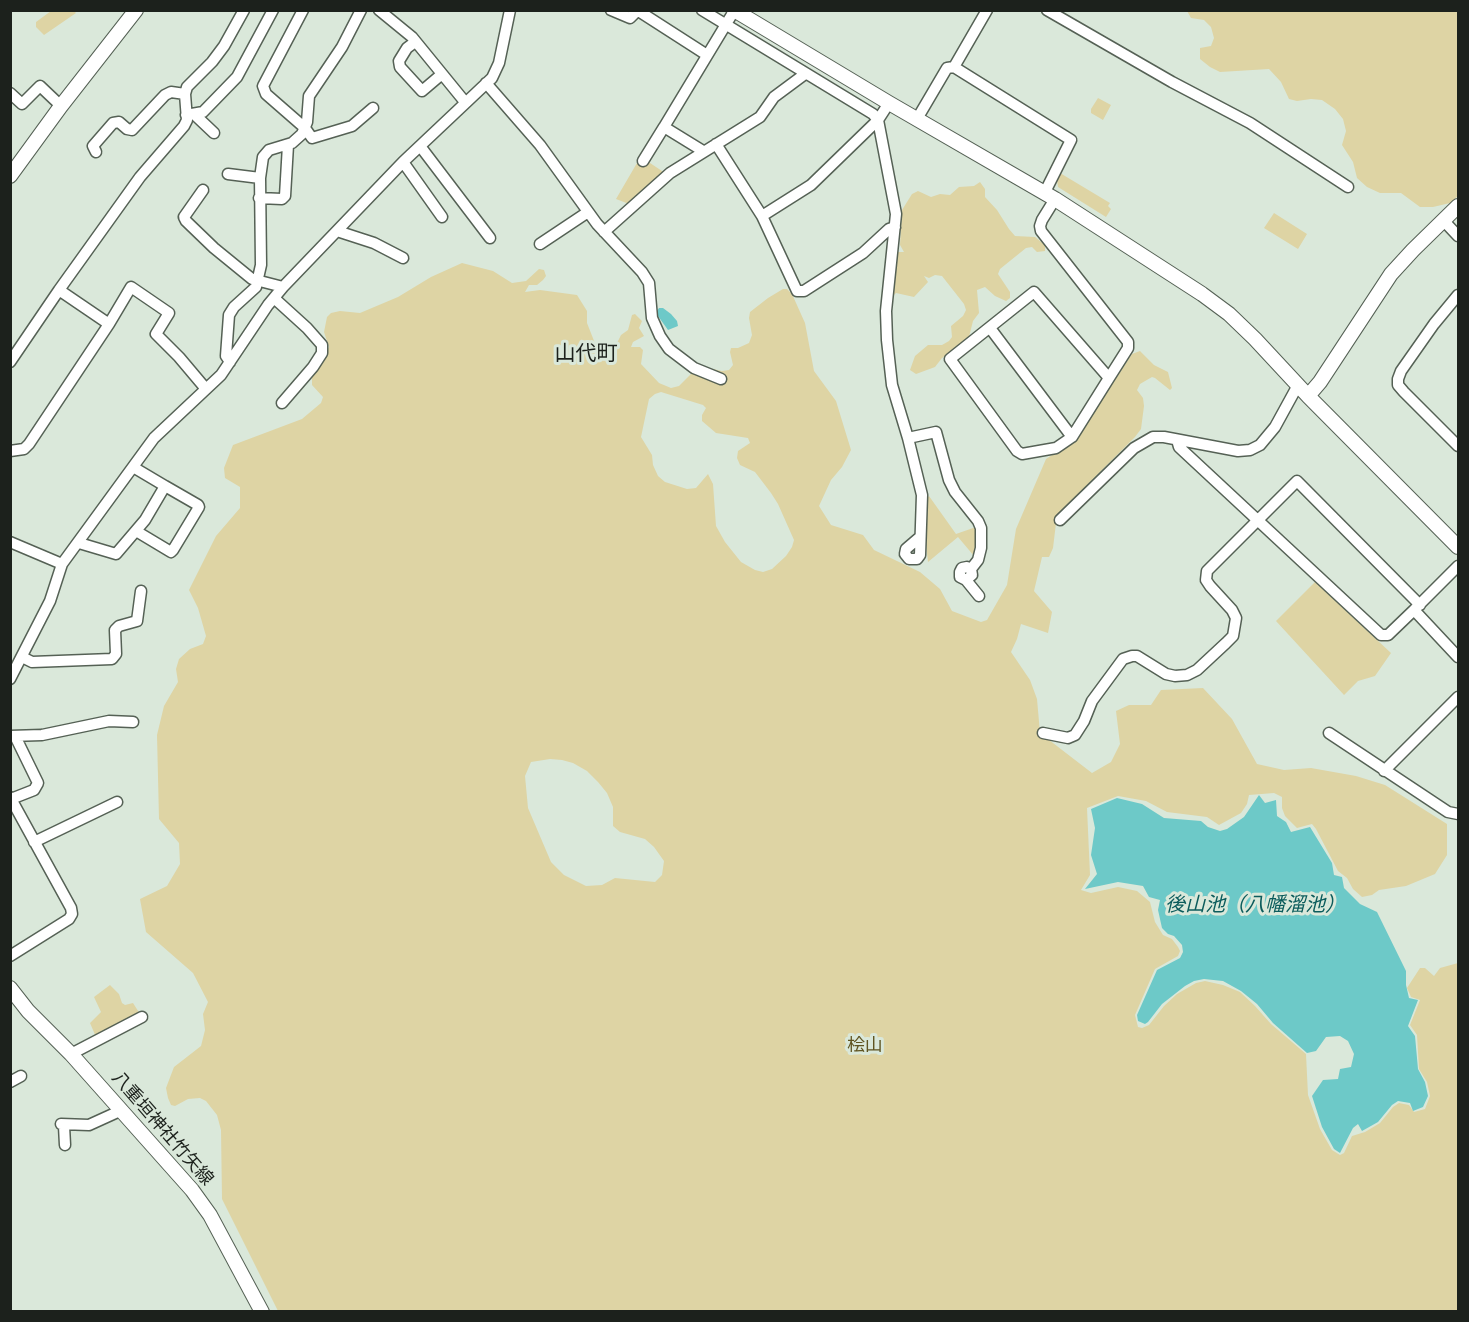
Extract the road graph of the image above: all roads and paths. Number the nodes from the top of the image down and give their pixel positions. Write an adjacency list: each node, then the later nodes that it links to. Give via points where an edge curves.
1 (244, 10): 22 (street, via 224,46)
2 (273, 10): 27 (street, via 237,77 203,112)
3 (303, 10): 31 (street, via 263,88)
4 (361, 10): 31 (street, via 309,96)
5 (379, 10): 15 (street)
6 (510, 10): 20 (street, via 499,63)
7 (611, 10): 12 (street, via 630,18)
8 (702, 10): 14 (street)
9 (987, 10): 17 (street)
10 (1047, 10): 43 (street, via 1250,123)
11 (134, 11): 25 (street)
12 (637, 11): 16 (street)
13 (734, 11): 14 (street); 24 (street)
14 (726, 25): 16 (street); 19 (street)
15 (415, 42): 18 (street); 18 (street, via 399,61 400,67 422,91)
16 (707, 55): 30 (street)
17 (954, 68): 28 (street, via 947,68); 45 (street, via 1071,140)
18 (442, 74): 23 (street)
19 (805, 74): 29 (street); 33 (street, via 774,97 760,117)
20 (486, 83): 23 (street); 48 (street, via 540,145)
21 (10, 93): 25 (street, via 22,104 40,86)
22 (185, 94): 27 (street); 37 (street, via 165,94 132,130 119,122 113,123 93,146)
23 (465, 102): 35 (street)
24 (889, 103): 28 (street); 29 (street)
25 (61, 106): 41 (street)
26 (373, 108): 31 (street, via 352,126 312,138)
27 (190, 115): 32 (street); 61 (street)
28 (917, 119): 45 (street)
29 (878, 120): 49 (street, via 811,185); 52 (street, via 896,214)
30 (664, 127): 36 (street); 38 (street)
31 (305, 128): 34 (street)
32 (214, 133)
33 (717, 144): 36 (street); 49 (street)
34 (288, 145): 42 (street, via 265,154); 46 (street, via 285,196)
35 (420, 146): 39 (street); 56 (street)
36 (703, 151): 54 (street, via 664,178)
37 (96, 152)
38 (643, 161)
39 (403, 162): 50 (street); 53 (street)
40 (228, 174): 42 (street)
41 (10, 176)
42 (260, 178): 46 (street)
43 (1348, 187)
44 (203, 190): 59 (street, via 184,217 186,221)
45 (1050, 196): 68 (street, via 1041,231 1128,342); 70 (street, via 1229,314)
46 (259, 198): 59 (street, via 262,246)
47 (1458, 206): 51 (street)
48 (588, 212): 54 (street); 57 (street)
49 (762, 216): 52 (street, via 797,291 804,291 863,253)
50 (442, 217)
51 (1443, 220): 55 (street); 72 (street, via 1391,274)
52 (895, 227): 75 (street, via 886,311 887,340 892,385)
53 (337, 231): 58 (street); 60 (street)
54 (604, 232): 69 (street, via 642,272 648,283 652,318 669,349 694,368)
55 (1458, 236)
56 (490, 238)
57 (540, 244)
58 (403, 258)
59 (258, 281): 60 (street); 67 (street, via 229,315 226,356)
60 (283, 286): 63 (street)
61 (58, 290): 64 (street); 66 (street)
62 (1458, 295): 77 (street, via 1401,371 1398,385)
63 (274, 298): 67 (street); 73 (street, via 322,345 322,353 313,367)
64 (108, 324): 71 (street, via 132,287 169,313 156,334); 78 (street, via 29,444)
65 (990, 328): 68 (street, via 1034,292); 74 (street); 74 (street, via 950,359 1017,451 1022,454 1056,448)
66 (10, 362)
67 (230, 363): 71 (street)
68 (1108, 378): 74 (street)
69 (721, 379)
70 (1298, 385): 72 (street); 76 (street, via 1275,427 1260,445 1250,450)
71 (206, 389): 79 (street, via 162,429)
72 (1308, 396): 87 (street)
73 (282, 404)
74 (1072, 437)
75 (908, 438): 84 (street, via 922,495); 91 (street, via 936,432 949,480 978,521 981,548 968,575)
76 (1177, 440): 81 (street, via 1164,436 1141,443); 82 (street, via 1179,447)
77 (1458, 446)
78 (10, 451)
79 (133, 467): 80 (street); 86 (street)
80 (165, 486): 83 (street); 83 (street, via 199,507 173,550)
81 (1060, 520)
82 (1257, 520): 92 (street, via 1381,635 1388,635); 92 (street, via 1297,481); 99 (street, via 1206,574 1210,586 1236,618 1233,636 1226,643 1187,675 1166,674 1137,656 1123,659 1092,701 1075,735 1068,738)
83 (136, 531): 86 (street, via 117,554)
84 (920, 537)
85 (10, 542): 88 (street)
86 (79, 543): 88 (street)
87 (1458, 547)
88 (62, 564): 94 (street, via 50,601)
89 (1458, 566): 92 (street)
90 (141, 591): 94 (street, via 137,621 115,630 116,654 112,659)
91 (979, 596)
92 (1417, 608): 93 (street)
93 (1458, 657)
94 (16, 661): 95 (street)
95 (10, 679)
96 (1458, 697): 101 (street)
97 (133, 722): 100 (street, via 109,721 42,735)
98 (1329, 733): 101 (street)
99 (1043, 734)
100 (13, 736): 102 (street, via 38,783 34,790)
101 (1384, 771): 104 (street, via 1448,813)
102 (11, 798): 105 (street)
103 (117, 802): 105 (street)
104 (1458, 814)
105 (33, 842): 106 (street, via 72,914)
106 (10, 956)
107 (10, 988): 109 (street, 八重垣神社竹矢線)
108 (142, 1017): 109 (street)
109 (71, 1054): 112 (street, 八重垣神社竹矢線)
110 (21, 1076): 111 (street)
111 (10, 1082)
112 (122, 1110): 113 (street, via 89,1125 62,1125); 114 (street, 八重垣神社竹矢線, via 206,1208)
113 (65, 1145)
114 (262, 1311)

